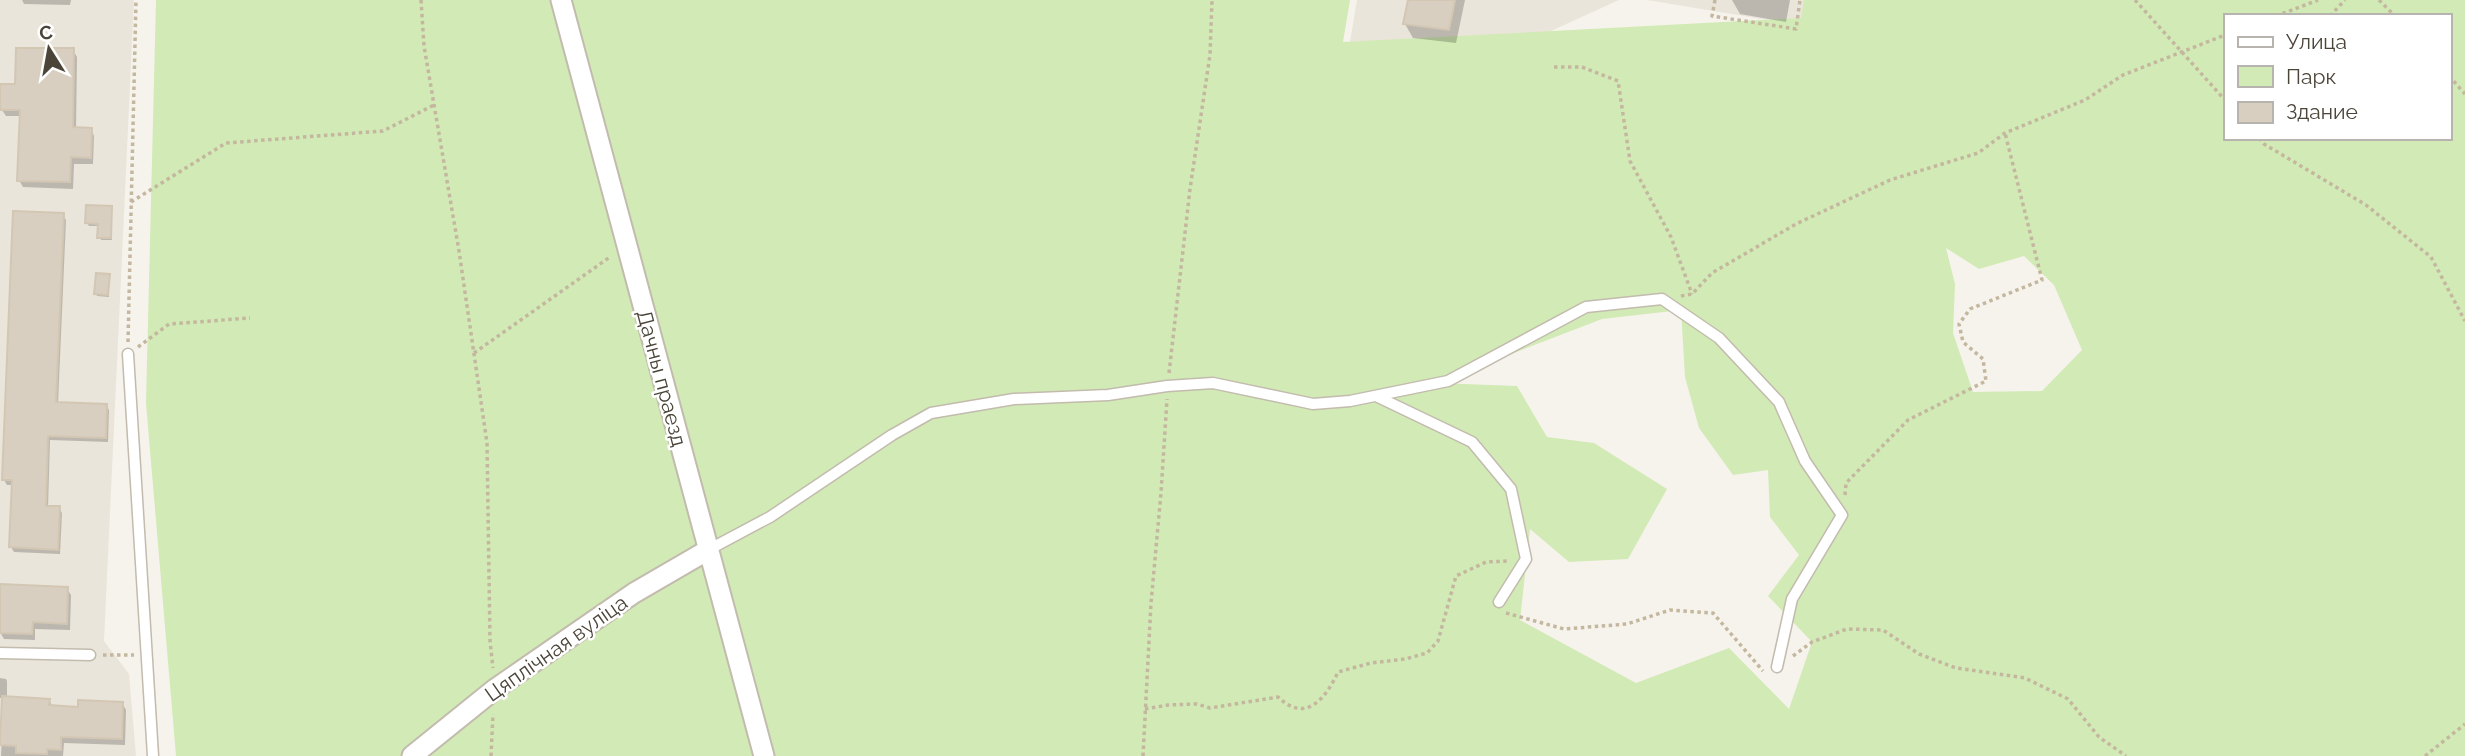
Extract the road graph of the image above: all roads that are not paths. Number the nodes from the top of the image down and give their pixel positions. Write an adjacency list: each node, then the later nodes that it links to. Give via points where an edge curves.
1 (561, 0): 4 (street, Дачны праезд)
2 (128, 354): 9 (lane)
3 (1377, 396): 4 (lane, via 1313,404 1213,383 1108,395 1013,399 931,414 770,517); 5 (lane, via 1472,442 1511,489 1526,559); 8 (lane, via 1448,381 1586,307 1662,299 1719,338 1779,402 1805,461 1842,515 1792,599)
4 (708, 550): 10 (street, Цяплічная вуліца, via 634,593 495,690); 11 (street, Дачны праезд)
5 (1499, 602)
6 (0, 653): 7 (lane)
7 (90, 655)
8 (1777, 667)
9 (153, 756)
10 (412, 756)
11 (764, 756)

